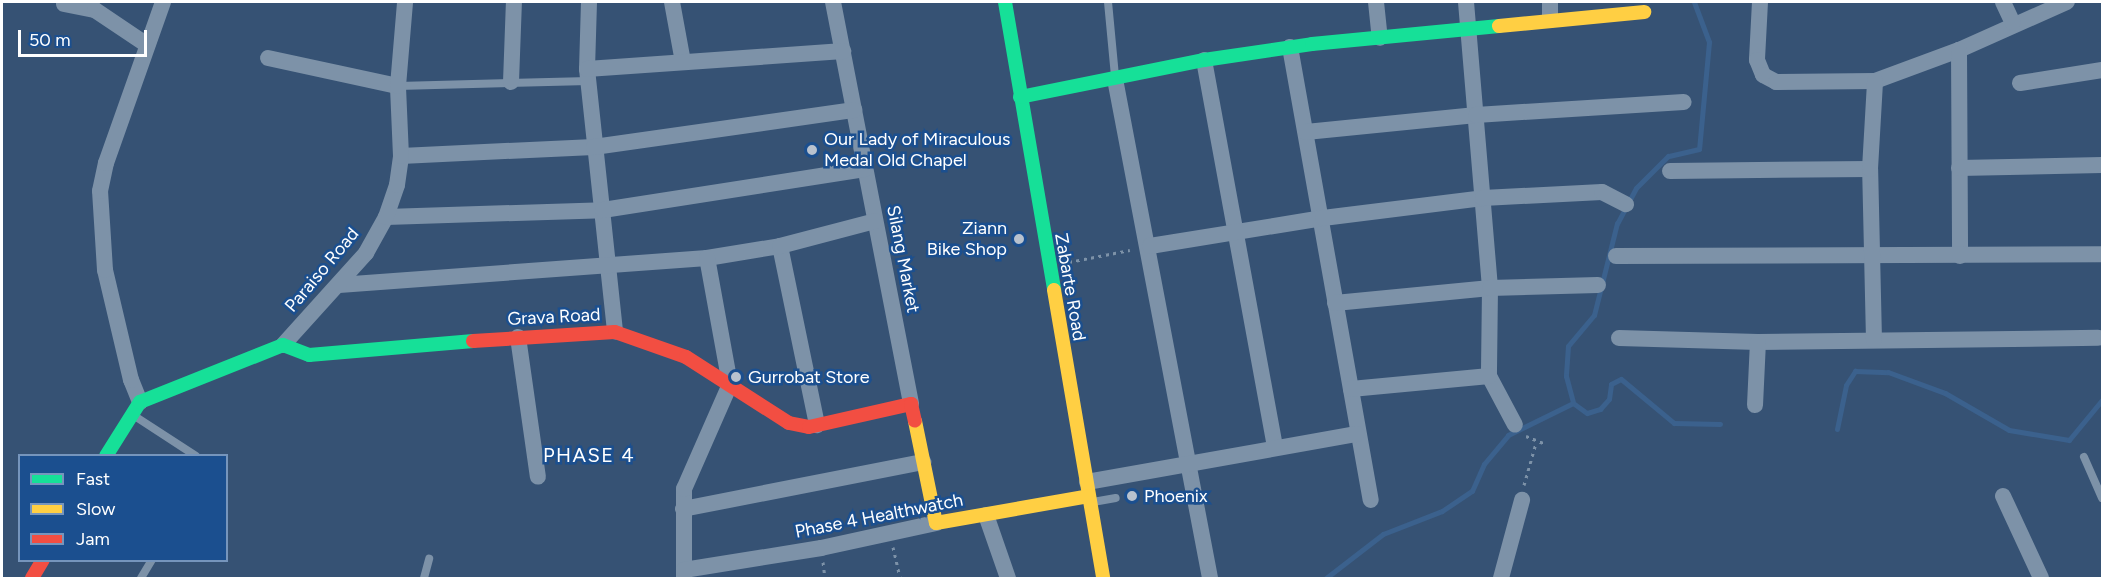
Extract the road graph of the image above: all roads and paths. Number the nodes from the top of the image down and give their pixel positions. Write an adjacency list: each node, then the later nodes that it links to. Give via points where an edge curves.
1 (163, 2): 22 (street)
2 (405, 2): 35 (street, Paraiso Road)
3 (513, 2): 33 (street)
4 (589, 2): 30 (street)
5 (672, 2): 28 (street)
6 (833, 2): 25 (street, Silang Market)
7 (1005, 2): 36 (street, Zabarte Road)
8 (1108, 2): 31 (lane)
9 (1376, 2): 21 (street)
10 (1466, 2): 20 (street)
11 (1550, 2): 18 (street)
12 (1760, 2): 32 (street, via 1757,60 1763,75 1776,82)
13 (2003, 2): 19 (street)
14 (2067, 2): 19 (street)
15 (64, 4): 16 (street)
16 (96, 6): 22 (street)
17 (1644, 12): 18 (street)
18 (1550, 20): 20 (street)
19 (2013, 23): 24 (street)
20 (1468, 31): 21 (street); 39 (street)
21 (1380, 38): 23 (street)
22 (147, 45): 80 (street, via 106,163 99,216)
23 (1290, 47): 27 (street); 40 (street)
24 (1959, 50): 32 (street); 44 (street)
25 (843, 51): 28 (street); 38 (street, Silang Market)
26 (268, 58): 35 (street)
27 (1204, 60): 31 (street); 54 (street)
28 (683, 62): 30 (street)
29 (2103, 70): 34 (street)
30 (588, 75): 33 (lane); 41 (street)
31 (1115, 79): 36 (street); 56 (street)
32 (1875, 81): 46 (street)
33 (511, 82): 35 (lane)
34 (2020, 83)
35 (398, 86): 42 (street, Paraiso Road)
36 (1020, 97): 63 (street, Zabarte Road)
37 (1684, 102): 39 (street)
38 (854, 110): 41 (street); 45 (street, Silang Market)
39 (1476, 115): 40 (street); 48 (street)
40 (1306, 132): 52 (street)
41 (594, 147): 42 (street); 50 (street)
42 (401, 156): 51 (street, Paraiso Road)
43 (2103, 165): 44 (street)
44 (1959, 168): 60 (street)
45 (865, 169): 50 (street); 53 (street, Silang Market)
46 (1870, 169): 47 (street); 58 (street)
47 (1670, 171)
48 (1483, 198): 49 (street, via 1602,192); 52 (street); 66 (street)
49 (1626, 204)
50 (603, 210): 51 (street); 62 (street)
51 (386, 217): 64 (street, Paraiso Road, via 366,253)
52 (1323, 218): 54 (street); 67 (street)
53 (875, 221): 55 (street); 78 (street, Silang Market)
54 (1236, 232): 56 (street); 86 (street)
55 (780, 246): 61 (street); 81 (street)
56 (1150, 246): 63 (path); 90 (street)
57 (2101, 254): 60 (street)
58 (1874, 255): 59 (street); 60 (street); 72 (street)
59 (1617, 256)
60 (1960, 256)
61 (707, 258): 62 (street); 76 (street)
62 (609, 265): 64 (street); 68 (street)
63 (1048, 266): 93 (street, Zabarte Road)
64 (339, 285): 74 (street, Paraiso Road)
65 (1598, 285): 66 (street)
66 (1490, 288): 67 (street); 75 (street)
67 (1335, 303): 77 (street)
68 (615, 332): 69 (street, Grava Road); 76 (street, Grava Road, via 662,346)
69 (518, 337): 74 (street, Grava Road, via 309,354); 92 (street)
70 (1619, 338): 73 (street)
71 (2098, 338): 72 (street)
72 (1874, 340): 73 (street)
73 (1758, 342): 79 (street)
74 (283, 345): 80 (street, Paraiso Road)
75 (1489, 376): 77 (street); 82 (street)
76 (730, 384): 81 (street, Grava Road, via 789,423); 99 (street, via 687,481)
77 (1351, 389): 83 (street)
78 (911, 404): 81 (street, Grava Road); 91 (street, Silang Market)
79 (1755, 405)
80 (136, 408): 87 (street); 88 (lane)
81 (818, 425)
82 (1518, 429): 84 (path)
83 (1357, 434): 86 (street); 97 (street)
84 (1536, 443): 85 (path); 98 (path)
85 (1546, 444)
86 (1275, 446): 90 (street)
87 (107, 454)
88 (194, 454)
89 (2084, 457): 96 (lane)
90 (1189, 461): 93 (street); 114 (street)
91 (923, 462): 99 (street); 101 (street, Silang Market)
92 (538, 477)
93 (1088, 494): 95 (lane); 100 (street, Phase 4 Healthwatch); 113 (street, Zabarte Road)
94 (2003, 496): 107 (street)
95 (1116, 498)
96 (2103, 498)
97 (1371, 500)
98 (1522, 500): 115 (street)
99 (683, 509): 106 (street)
100 (986, 514): 101 (street, Phase 4 Healthwatch); 112 (street)
101 (936, 523): 102 (street, Phase 4 Healthwatch)
102 (890, 534): 106 (street, Phase 4 Healthwatch); 111 (path)
103 (429, 559): 110 (lane)
104 (42, 562): 108 (street)
105 (151, 562): 109 (lane)
106 (684, 574)
107 (2041, 578)
108 (32, 579)
109 (141, 579)
110 (424, 579)
111 (900, 579)
112 (1008, 579)
113 (1103, 579)
114 (1210, 579)
115 (1501, 579)

